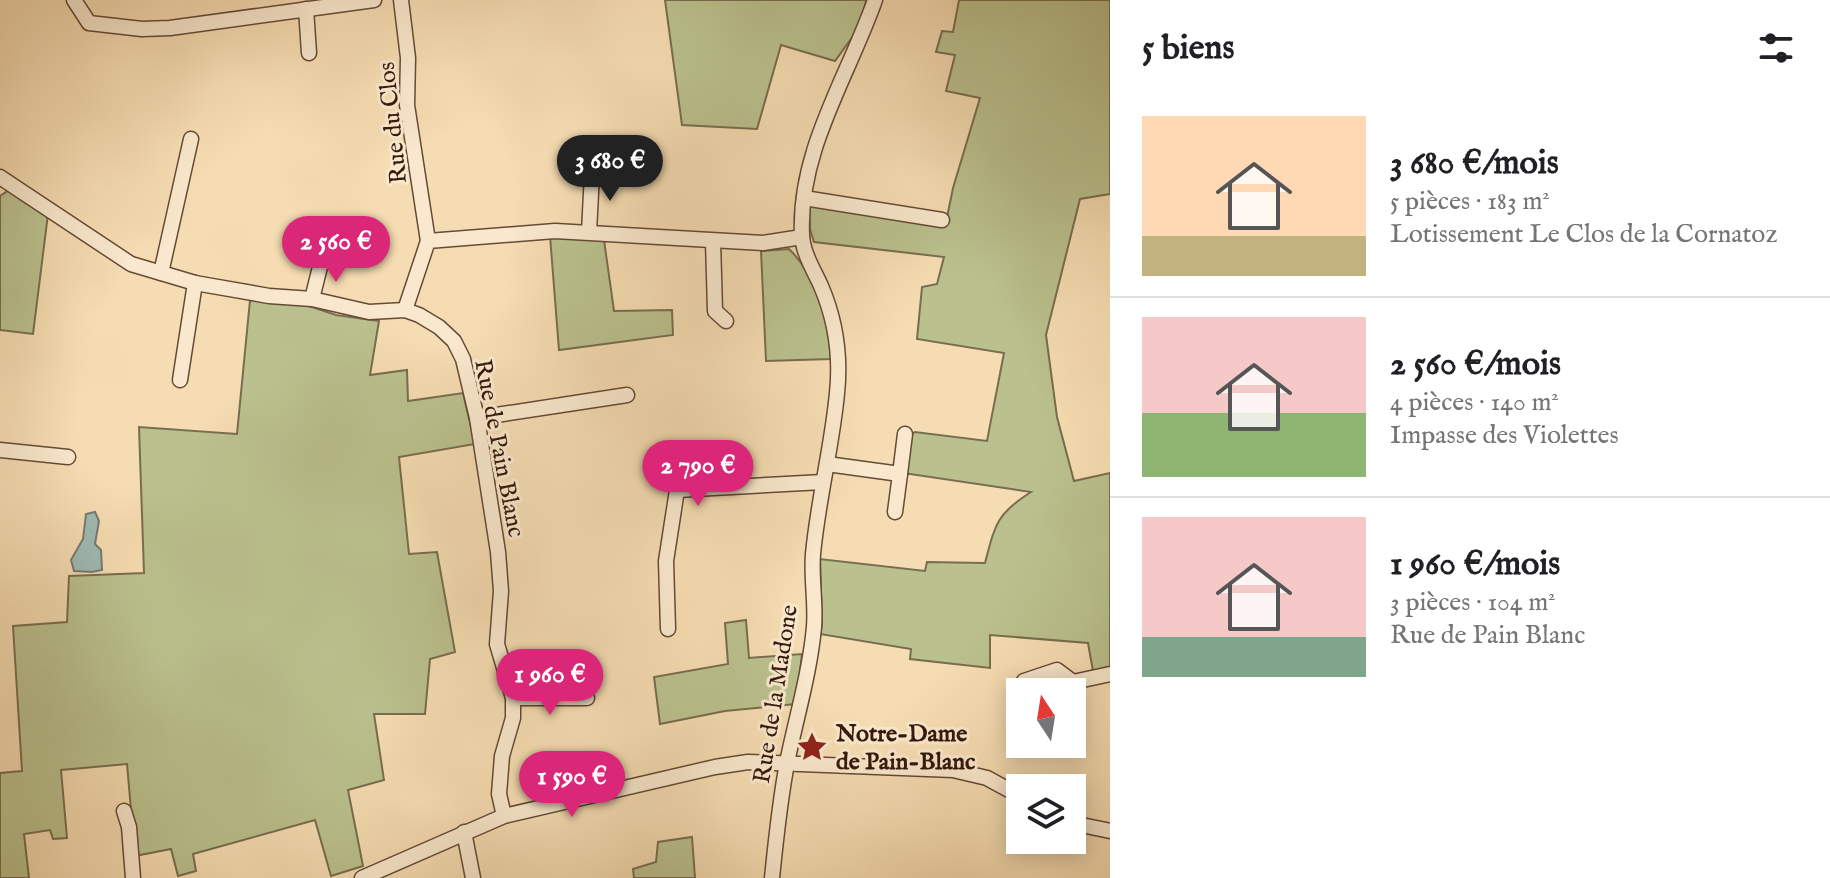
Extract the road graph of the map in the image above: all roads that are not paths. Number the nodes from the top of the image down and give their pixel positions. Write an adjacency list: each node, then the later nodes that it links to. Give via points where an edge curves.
1 (74, 0): 5 (street, via 89,23 142,29)
2 (374, 0): 5 (street)
3 (401, 0): 14 (street, Rue du Clos, via 407,105)
4 (875, 0): 10 (street, via 814,149)
5 (306, 9): 6 (street)
6 (309, 53)
7 (191, 139): 17 (street)
8 (604, 155): 12 (street, via 593,154)
9 (0, 177): 17 (street, Rue de Pain Blanc, via 120,257)
10 (804, 198): 11 (street); 13 (street)
11 (942, 220)
12 (589, 232): 14 (street); 15 (street)
13 (802, 237): 15 (street, via 763,243); 29 (street, Rue de la Madone, via 836,334 837,392)
14 (428, 241): 20 (street)
15 (713, 241): 21 (street, via 715,311)
16 (334, 247): 19 (street, via 325,247)
17 (161, 273): 18 (street, Rue de Pain Blanc)
18 (195, 283): 19 (street, Rue de Pain Blanc); 22 (street)
19 (312, 299): 20 (street, Rue de Pain Blanc, via 369,312)
20 (405, 310): 24 (street, Rue de Pain Blanc, via 454,341)
21 (726, 321)
22 (180, 380)
23 (627, 395): 24 (street)
24 (477, 418): 39 (street, Rue de Pain Blanc, via 499,565 497,644)
25 (905, 434): 30 (street)
26 (0, 450): 28 (street)
27 (681, 455): 32 (street)
28 (68, 457)
29 (827, 464): 30 (street); 31 (street, Rue de la Madone)
30 (900, 474): 33 (street)
31 (823, 482): 32 (street); 41 (street, Rue de la Madone, via 813,556 814,626)
32 (677, 490): 34 (street, via 666,561)
33 (895, 512)
34 (668, 629)
35 (1110, 674): 38 (street)
36 (1033, 678): 37 (street, via 1057,670)
37 (1068, 678)
38 (1086, 679)
39 (513, 698): 40 (street); 44 (street, Rue de Pain Blanc, via 499,794)
40 (587, 698)
41 (787, 762): 42 (street, via 953,770); 44 (street, via 715,767); 51 (street, Rue de la Madone)
42 (1006, 788)
43 (124, 811): 48 (street)
44 (504, 816): 47 (street)
45 (1086, 826): 46 (street)
46 (1110, 831)
47 (464, 832): 49 (street); 50 (street)
48 (133, 878)
49 (362, 878)
50 (473, 878)
51 (772, 878)

